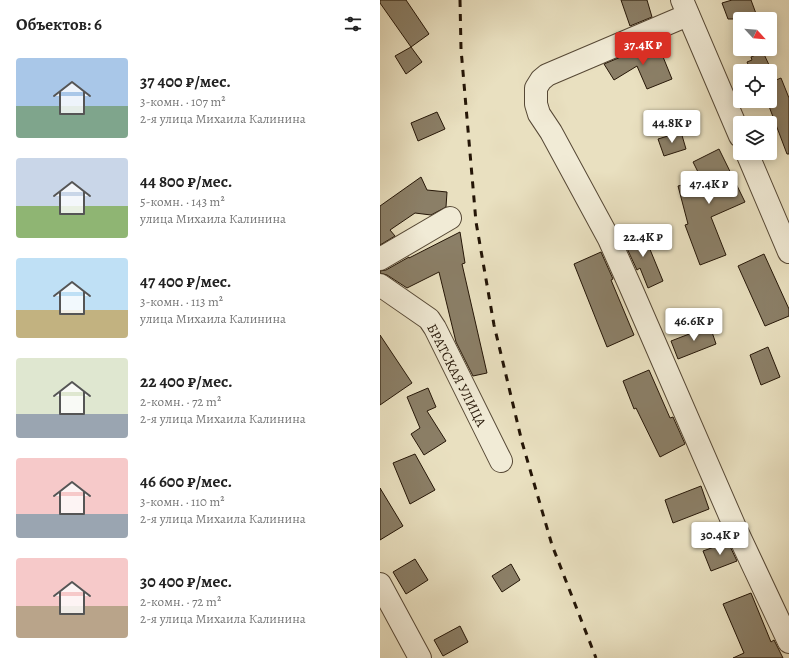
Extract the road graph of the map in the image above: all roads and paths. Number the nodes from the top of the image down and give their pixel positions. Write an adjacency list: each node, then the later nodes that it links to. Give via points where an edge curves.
1 (685, 7): 2 (street); 10 (street, via 547,75 540,80 536,88 536,104 539,114 608,239 734,525)
2 (733, 120)
3 (750, 160): 5 (street)
4 (450, 218): 6 (street)
5 (789, 252)
6 (380, 259)
7 (380, 285): 8 (street, БРАТСКАЯ УЛИЦА, via 429,319)
8 (501, 461)
9 (380, 584): 11 (street)
10 (789, 642)
11 (420, 658)

